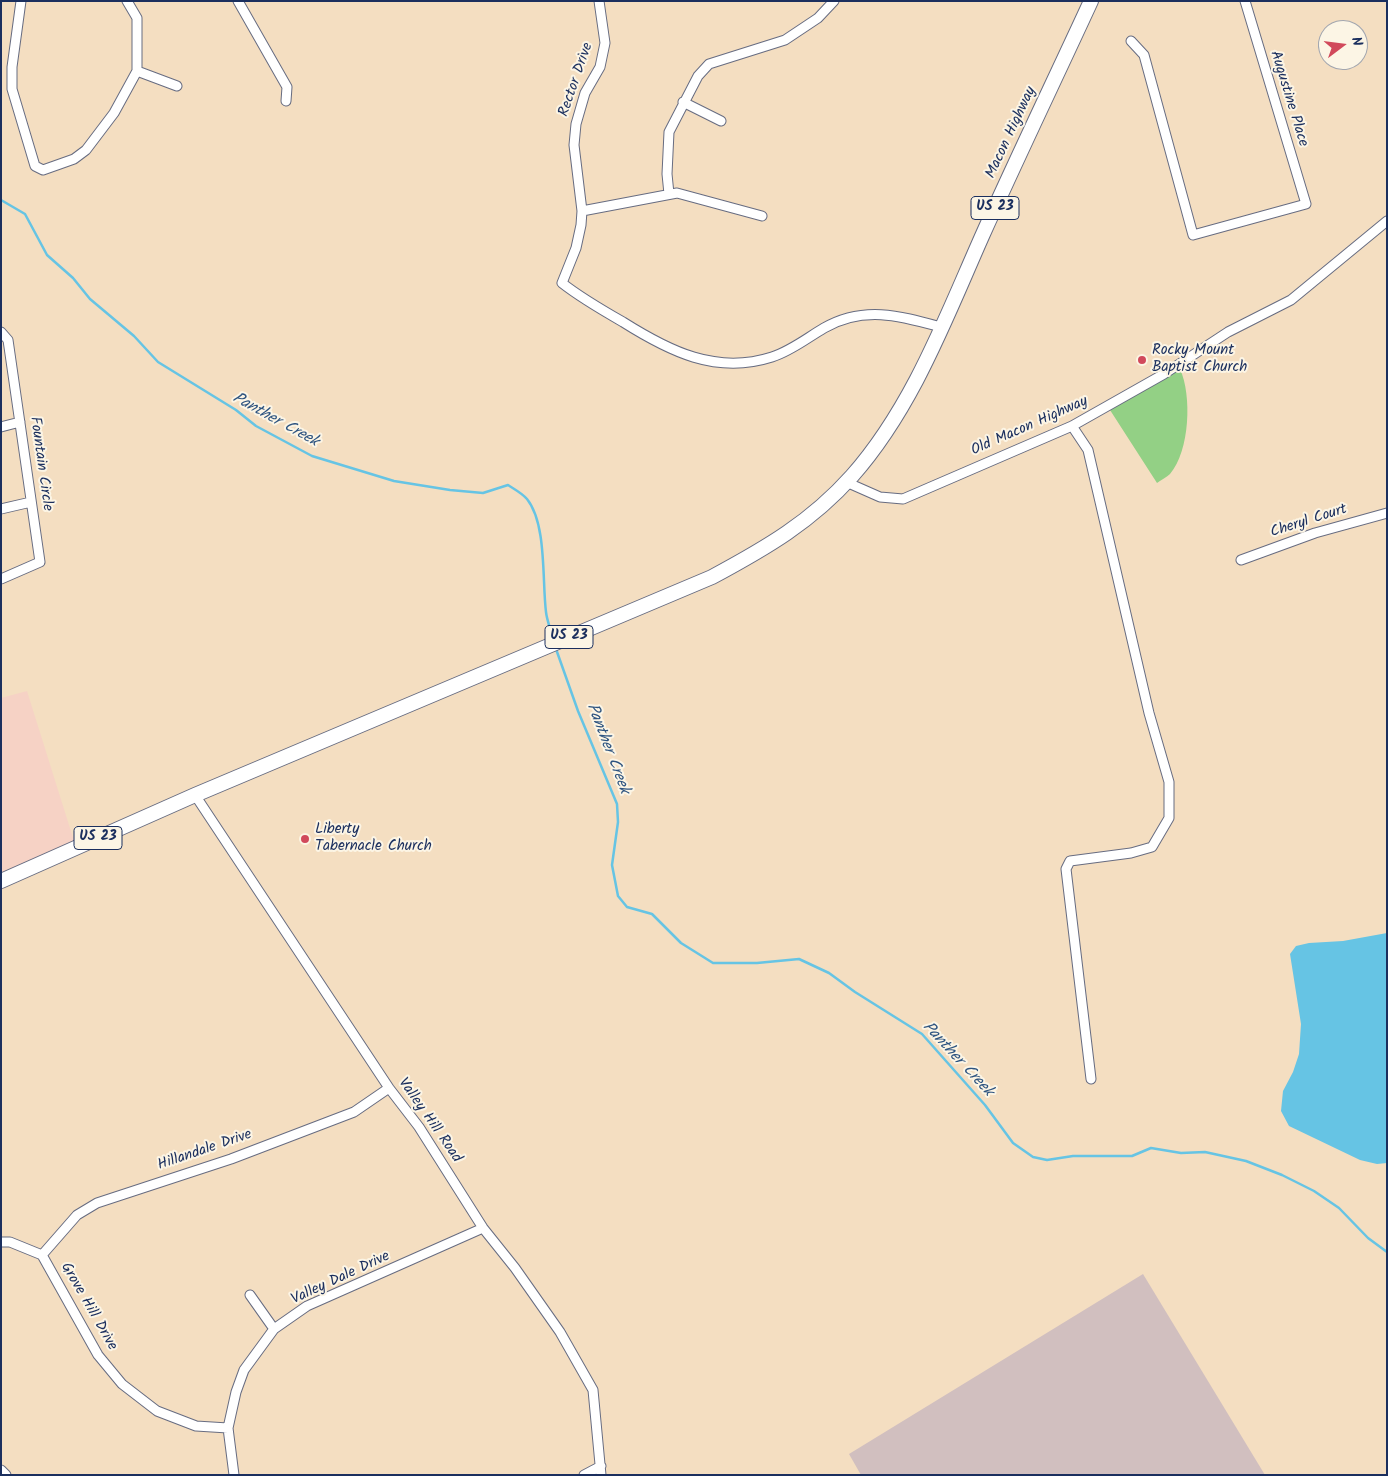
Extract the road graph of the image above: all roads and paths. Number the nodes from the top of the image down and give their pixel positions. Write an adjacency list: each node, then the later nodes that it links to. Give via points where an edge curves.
1 (21, 1): 9 (street, via 12,89 35,166 44,170 86,150 114,113)
2 (127, 1): 9 (street, via 137,18)
3 (238, 1): 11 (street, via 287,87)
4 (599, 1): 15 (street, Rector Drive, via 604,55 585,93 574,145)
5 (834, 1): 12 (street, via 818,18 785,40 709,64 691,86)
6 (1091, 1): 18 (main road, Macon Highway / US 23)
7 (1245, 1): 8 (street, Augustine Place, via 1306,204 1193,235 1144,55)
8 (1131, 41)
9 (136, 71): 10 (street)
10 (177, 86)
11 (286, 102)
12 (684, 102): 13 (street); 14 (street, via 669,132 667,174)
13 (721, 122)
14 (670, 194): 15 (street); 16 (street, via 677,193)
15 (582, 211): 18 (street, Rector Drive, via 576,248 562,283 662,346 706,362 751,362 773,357 844,318 866,314 897,315)
16 (762, 216)
17 (1387, 220): 22 (street, Old Macon Highway, via 1291,300 1228,332 1164,374)
18 (941, 327): 24 (main road, Macon Highway / US 23, via 898,414)
19 (1, 332): 20 (street, Fountain Circle)
20 (4, 340): 21 (street, Fountain Circle)
21 (20, 422): 23 (street); 25 (street, Fountain Circle)
22 (1072, 426): 24 (street, Old Macon Highway, via 903,499 880,497); 32 (street, via 1088,450 1149,713 1169,782 1169,818 1152,846 1131,853 1070,861 1066,868)
23 (1, 427)
24 (846, 482): 30 (main road, US 23, via 791,532 712,576)
25 (32, 502): 26 (street); 29 (street, Fountain Circle, via 40,562)
26 (1, 509)
27 (1387, 512): 28 (street, Cheryl Court, via 1315,533)
28 (1241, 560)
29 (1, 579)
30 (195, 795): 31 (main road, US 23); 33 (street, Valley Hill Road)
31 (1, 882)
32 (1091, 1079)
33 (389, 1088): 34 (street, Valley Hill Road, via 419,1127); 36 (street, Hillandale Drive, via 354,1112 232,1159 97,1203 76,1215)
34 (483, 1228): 38 (street, Valley Dale Drive, via 307,1306); 41 (street, Valley Hill Road, via 560,1332 593,1390)
35 (1, 1242): 36 (street, Grove Hill Drive, via 10,1242)
36 (42, 1255): 39 (street, Grove Hill Drive, via 98,1356 122,1384 157,1411 196,1426)
37 (250, 1295): 38 (street)
38 (274, 1330): 39 (street, Valley Dale Drive, via 244,1370)
39 (228, 1428): 43 (street, Valley Dale Drive)
40 (1, 1470): 42 (street)
41 (601, 1470): 44 (street)
42 (6, 1475)
43 (234, 1475)
44 (584, 1475)

